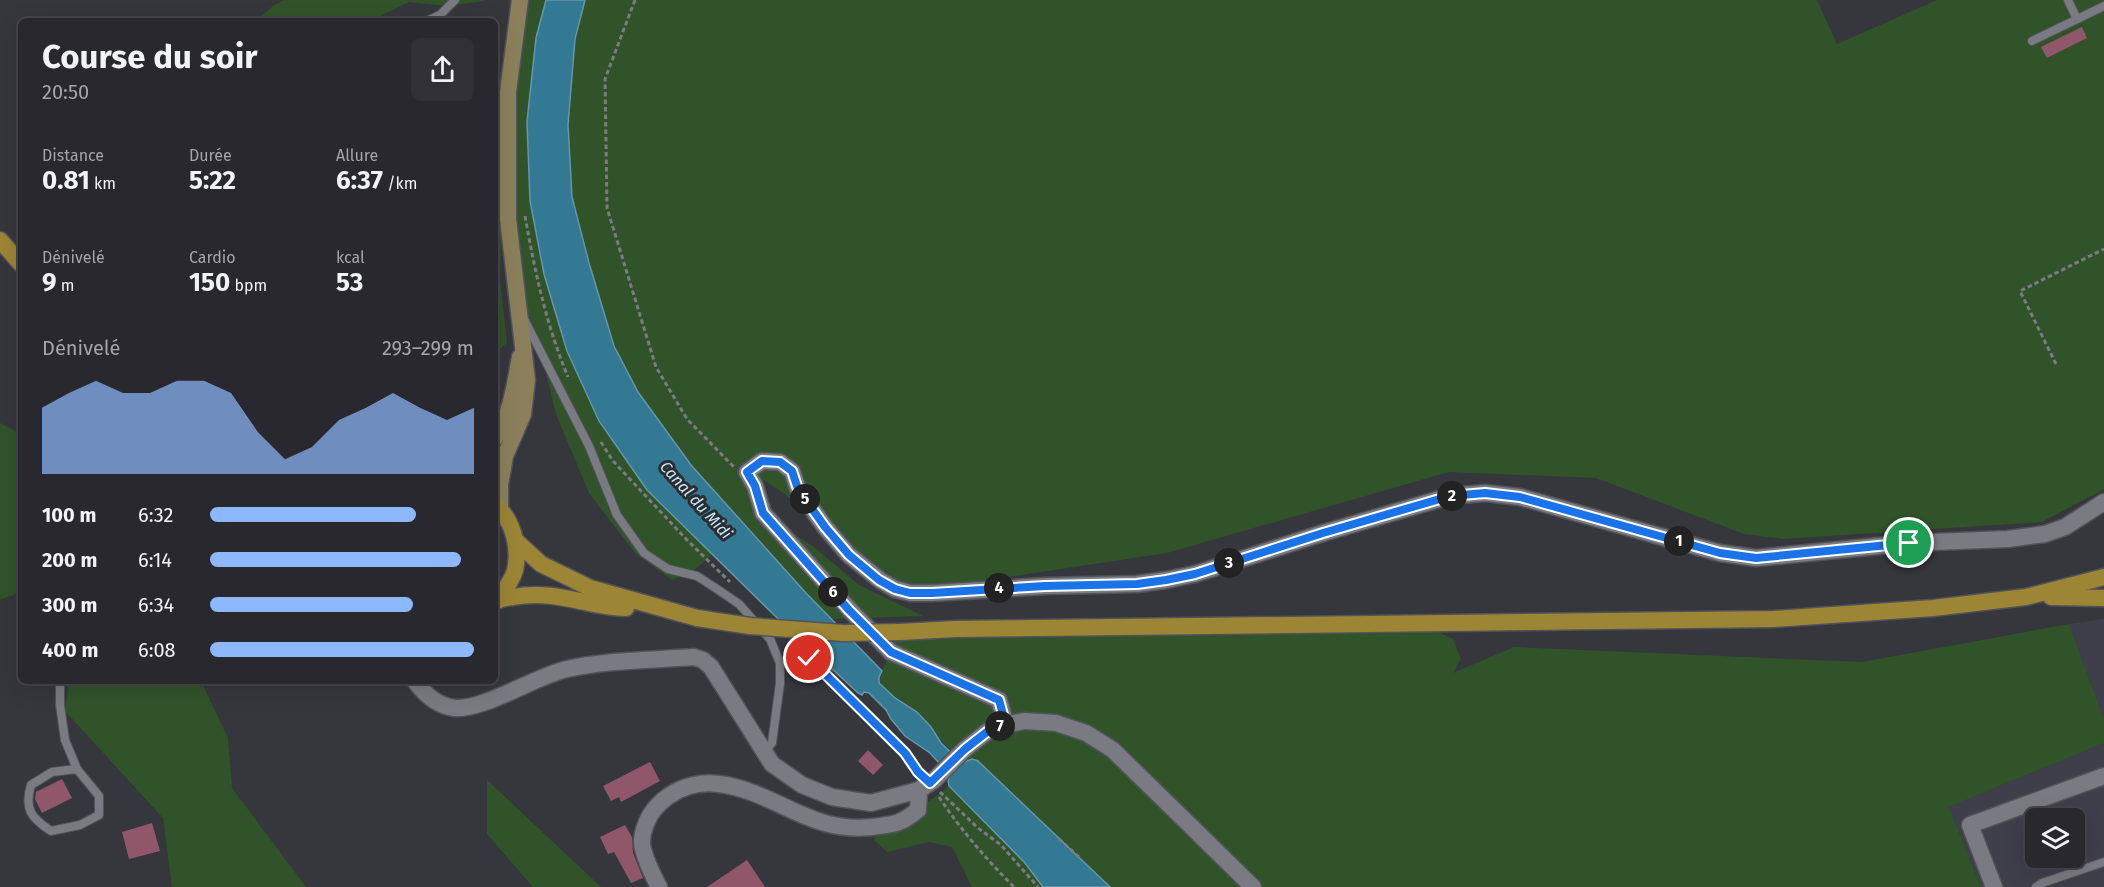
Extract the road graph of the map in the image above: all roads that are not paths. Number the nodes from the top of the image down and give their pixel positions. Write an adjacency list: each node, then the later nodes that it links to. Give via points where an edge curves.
1 (455, 0): 5 (lane)
2 (520, 0): 10 (main road, via 508,92 508,219)
3 (2068, 0): 6 (lane)
4 (2104, 6): 6 (lane)
5 (434, 18)
6 (2077, 19): 7 (lane)
7 (2032, 41)
8 (0, 240): 9 (main road)
9 (18, 261)
10 (519, 308): 11 (main road); 25 (lane, via 589,447 617,515 644,553 668,569 696,576 740,604 770,639 780,663 778,705 772,743)
11 (523, 341): 12 (main road, via 513,392); 14 (main road, via 527,380 523,414 505,456)
12 (498, 434)
13 (2104, 501): 24 (street, via 2065,527 2045,534 1756,558 1720,553 1520,497 1485,493 1450,496 1166,580 910,593 879,580 849,555 798,489 792,471 780,462 762,461 747,472 763,513 891,652 999,700)
14 (498, 507): 15 (main road)
15 (516, 541): 19 (main road, via 515,570); 21 (main road, via 541,564 590,588)
16 (2104, 577): 17 (main road)
17 (2026, 597): 18 (main road); 21 (main road, bridge, via 1773,619 955,628 843,633 750,626)
18 (2104, 598)
19 (498, 599)
20 (498, 601): 21 (main road, via 527,594 552,594 619,608)
21 (656, 608)
22 (60, 684): 26 (lane, via 65,740)
23 (419, 685): 25 (street, via 437,703 456,708 473,706 565,670 694,657 711,667)
24 (1006, 725): 28 (street, via 992,728); 31 (street, via 1024,721 1056,723 1086,733 1113,750)
25 (764, 751): 28 (street, via 772,764 802,785 832,797 871,803)
26 (77, 769): 26 (lane, via 99,796 99,815 80,825 51,831 35,821 27,799 31,784 52,772)
27 (2104, 776): 32 (street, via 1970,825)
28 (928, 784): 30 (street, via 918,810 901,823 860,828 827,825 745,790 718,783 693,784 666,797 649,816 642,841)
29 (2104, 862): 33 (lane)
30 (659, 887)
31 (1253, 887)
32 (1994, 887)
33 (2036, 887)

